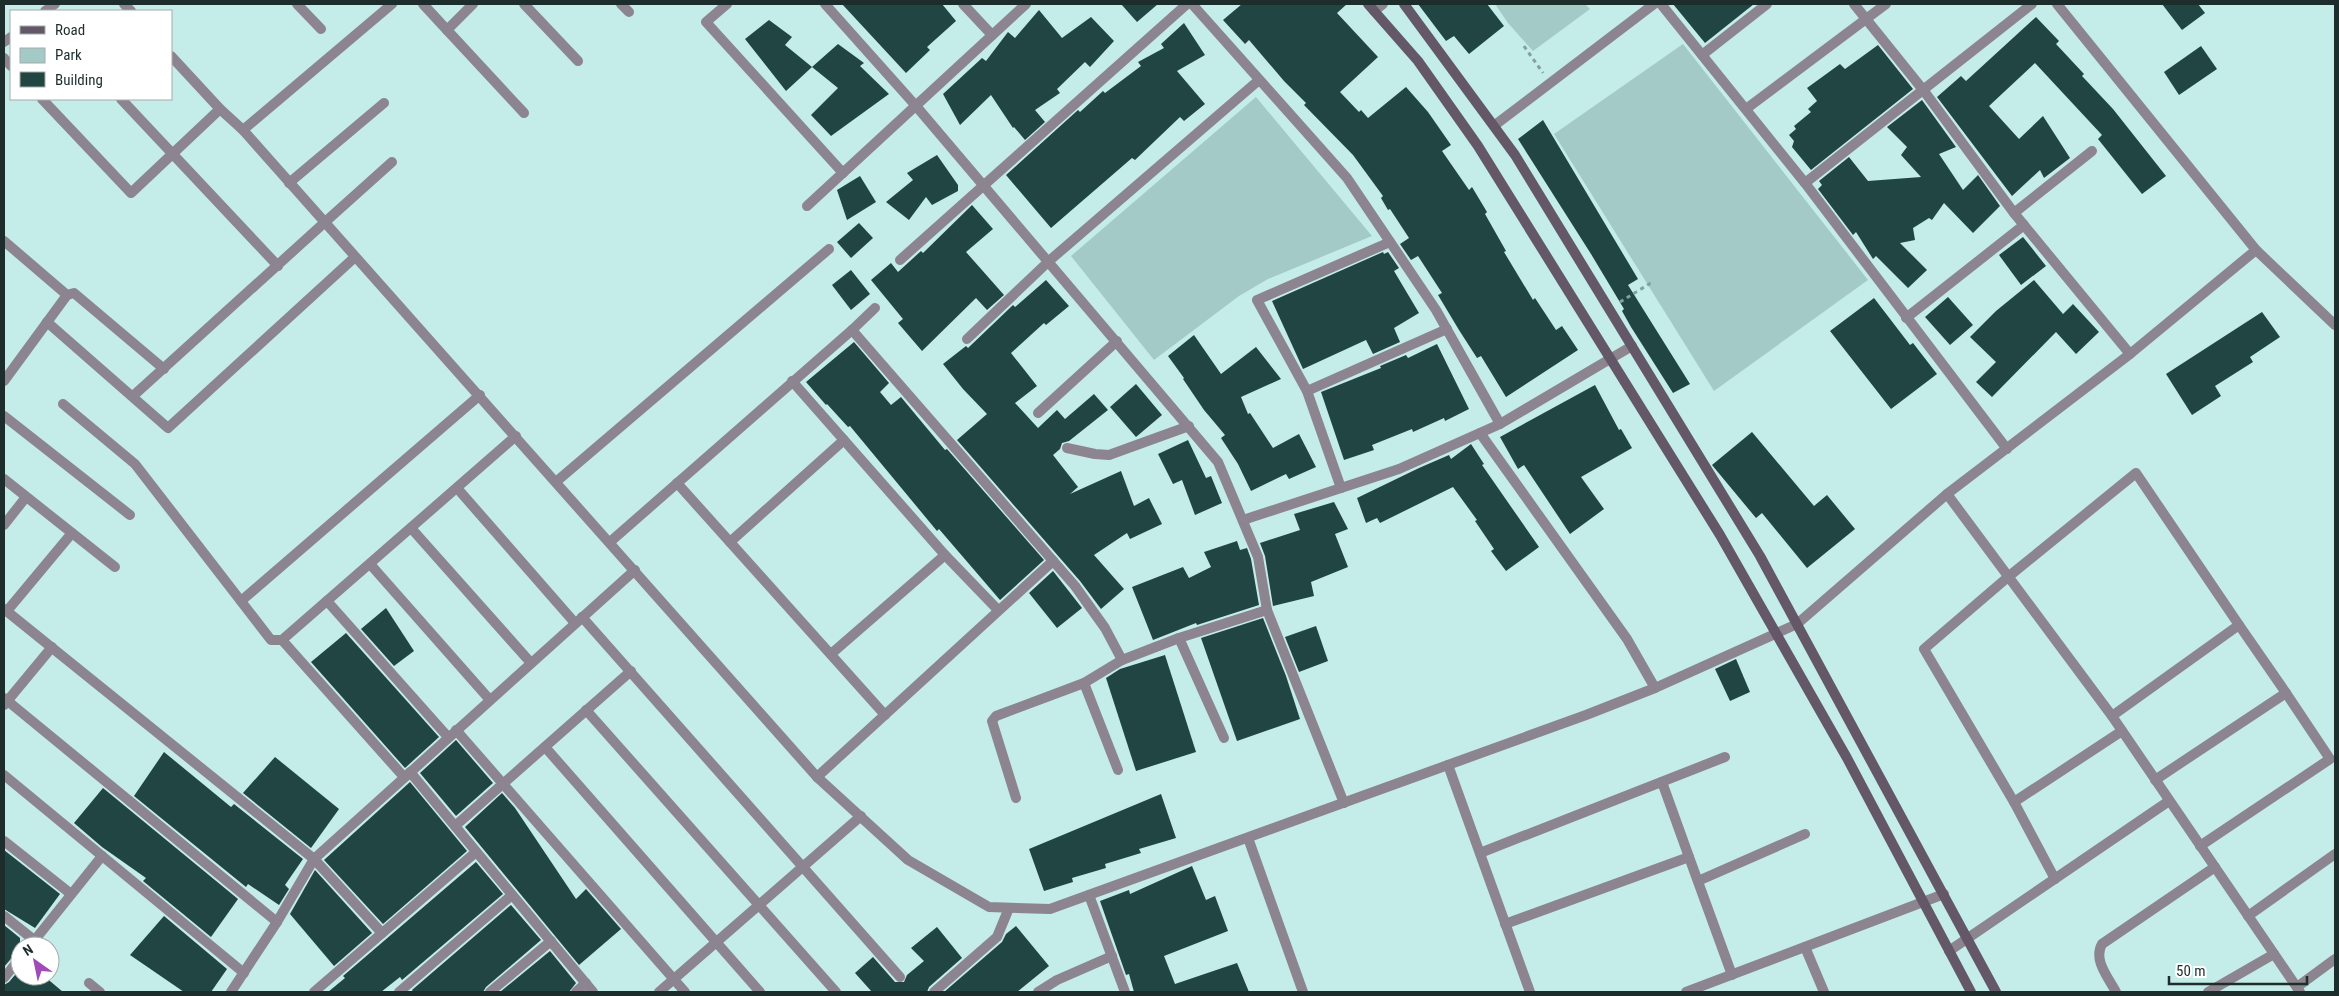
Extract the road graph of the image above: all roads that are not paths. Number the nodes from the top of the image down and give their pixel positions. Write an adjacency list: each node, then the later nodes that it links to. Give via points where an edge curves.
1 (297, 4): 25 (street)
2 (392, 4): 41 (street)
3 (423, 4): 26 (street)
4 (472, 4): 26 (street)
5 (524, 4): 30 (street)
6 (621, 4): 23 (street)
7 (727, 4): 45 (street, via 706,22)
8 (824, 4): 36 (street)
9 (963, 4): 27 (street)
10 (1026, 4): 27 (street)
11 (1187, 4): 48 (street)
12 (1192, 4): 31 (street)
13 (1383, 4): 22 (street)
14 (1404, 4): 40 (street)
15 (1654, 4): 40 (street)
16 (1660, 4): 28 (street)
17 (1767, 4): 28 (street)
18 (1854, 4): 24 (street)
19 (1886, 4): 24 (street)
20 (2032, 4): 32 (street)
21 (2057, 4): 56 (street)
22 (1371, 7): 72 (street, via 1418,61 1478,146)
23 (629, 12)
24 (1867, 19): 32 (street); 38 (street)
25 (321, 29)
26 (447, 30): 39 (street)
27 (992, 35): 36 (street)
28 (1702, 55): 38 (street)
29 (172, 57): 37 (street)
30 (578, 60)
31 (1259, 80): 54 (street, via 1347,178); 59 (street)
32 (1924, 91): 47 (street); 50 (street)
33 (43, 100): 43 (street, via 131,193)
34 (122, 100): 43 (street)
35 (384, 102): 46 (street)
36 (916, 106): 45 (street); 48 (street)
37 (220, 109): 41 (street); 43 (street)
38 (1746, 109): 47 (street)
39 (524, 113)
40 (1496, 125): 70 (street)
41 (243, 130): 46 (street)
42 (2092, 151): 50 (street)
43 (172, 154): 60 (street)
44 (392, 162): 51 (street)
45 (843, 173): 49 (street)
46 (289, 183): 51 (street)
47 (1805, 183): 63 (street)
48 (983, 184): 58 (street); 59 (street)
49 (808, 206)
50 (2014, 212): 52 (street)
51 (324, 224): 57 (street); 60 (street)
52 (2024, 225): 63 (street); 71 (street)
53 (4, 241): 61 (street)
54 (1390, 242): 66 (street); 76 (street, via 1257,300)
55 (829, 249): 90 (street)
56 (2256, 250): 65 (street); 71 (street)
57 (355, 257): 77 (street); 78 (street, via 168,428)
58 (900, 260)
59 (1049, 261): 68 (street); 69 (street)
60 (278, 266): 73 (street)
61 (67, 295): 64 (street); 73 (street, via 74,293)
62 (874, 308): 67 (street)
63 (1906, 318): 88 (street)
64 (47, 322): 74 (street); 78 (street)
65 (2335, 325)
66 (1447, 329): 76 (street); 82 (street)
67 (852, 330): 75 (street); 104 (street)
68 (967, 339)
69 (1117, 341): 80 (street); 83 (street)
70 (1632, 346): 72 (street); 115 (street, via 1760,556)
71 (2130, 354): 88 (street)
72 (1610, 358): 82 (street); 117 (street, via 1720,535)
73 (164, 368): 78 (street)
74 (4, 381)
75 (792, 381): 86 (street); 91 (street)
76 (1307, 392): 93 (street)
77 (480, 395): 85 (street); 109 (street)
78 (133, 396)
79 (63, 404): 109 (street, via 135,464)
80 (1038, 413)
81 (4, 416): 96 (street)
82 (1500, 424): 84 (street)
83 (1189, 426): 87 (street, via 1109,455); 97 (street, via 1218,462)
84 (1480, 433): 93 (street, via 1399,469); 126 (street, via 1627,639)
85 (516, 436): 90 (street); 92 (street)
86 (844, 440): 102 (street); 103 (street)
87 (1067, 448)
88 (2008, 448): 94 (street)
89 (4, 479): 95 (street)
90 (557, 481): 101 (street)
91 (677, 483): 101 (street); 102 (street)
92 (457, 488): 99 (street); 114 (street)
93 (1341, 488): 97 (street)
94 (1947, 494): 108 (street); 115 (street)
95 (26, 497): 98 (street); 100 (street)
96 (130, 515)
97 (1243, 520): 113 (street, via 1258,557)
98 (4, 525)
99 (411, 528): 105 (street); 123 (street)
100 (72, 533): 106 (street); 111 (street)
101 (610, 542): 107 (street)
102 (730, 542): 121 (street)
103 (945, 556): 112 (street); 121 (street)
104 (1053, 561): 112 (street); 122 (street, via 1105,628)
105 (370, 564): 110 (street); 128 (street)
106 (115, 567)
107 (635, 570): 114 (street); 144 (street)
108 (2008, 576): 116 (street, via 2136,473); 132 (street); 150 (street, via 1924,649)
109 (241, 601): 119 (street, via 271,640)
110 (327, 601): 119 (street); 135 (street)
111 (5, 610): 120 (street)
112 (998, 610): 131 (street)
113 (1266, 610): 118 (street); 151 (street)
114 (579, 620): 123 (street); 124 (street)
115 (1797, 624): 117 (street); 169 (street)
116 (2239, 625): 127 (street); 132 (street)
117 (1776, 634): 126 (street); 172 (street)
118 (1179, 638): 122 (street); 136 (street)
119 (282, 640): 142 (street)
120 (52, 647): 129 (street); 163 (street)
121 (831, 654): 131 (street)
122 (1122, 660): 125 (street)
123 (531, 663): 128 (street)
124 (631, 671): 130 (street); 164 (street)
125 (1084, 682): 141 (street); 148 (street, via 1002,712 992,722)
126 (1655, 688): 140 (street)
127 (2286, 692): 139 (street); 145 (street)
128 (490, 700): 133 (street)
129 (5, 701): 177 (street)
130 (586, 710): 137 (street); 173 (street)
131 (885, 715): 144 (street)
132 (2112, 716): 134 (street)
133 (456, 730): 135 (street); 147 (street)
134 (2122, 731): 145 (street); 150 (street)
135 (448, 737): 142 (street)
136 (1224, 738)
137 (545, 747): 147 (street); 184 (street)
138 (1725, 757): 146 (street)
139 (2333, 763): 157 (street)
140 (1448, 765): 151 (street); 159 (street)
141 (1118, 770)
142 (407, 774): 153 (street); 163 (street)
143 (4, 775): 161 (street)
144 (817, 776): 152 (street)
145 (2156, 780): 149 (street)
146 (1662, 782): 159 (street); 162 (street)
147 (503, 783): 153 (street); 193 (street)
148 (1016, 798)
149 (2169, 801): 157 (street); 166 (street)
150 (2014, 802): 166 (street)
151 (1344, 803): 155 (street)
152 (861, 816): 164 (street); 174 (street, via 908,860 989,907)
153 (455, 826): 158 (street)
154 (1805, 834): 167 (street)
155 (1248, 838): 171 (street); 211 (street)
156 (4, 841): 168 (street)
157 (2200, 846): 165 (street)
158 (476, 852): 170 (street); 179 (street)
159 (1480, 853): 178 (street)
160 (2335, 854): 176 (street)
161 (102, 856): 168 (street); 190 (street)
162 (1689, 857): 167 (street); 178 (street)
163 (314, 859): 177 (street); 179 (street)
164 (803, 866): 173 (street); 192 (street)
165 (2215, 867): 176 (street); 217 (street, via 2102,944 2098,959)
166 (2055, 878): 182 (street)
167 (1698, 881): 191 (street)
168 (71, 894): 181 (street)
169 (1944, 894): 172 (street); 182 (street)
170 (512, 895): 183 (street); 200 (street)
171 (1089, 895): 174 (street, via 1050,909); 188 (street)
172 (1924, 902): 185 (street); 186 (street)
173 (760, 905): 184 (street); 207 (street)
174 (1008, 908): 208 (street, via 997,937)
175 (4, 916): 180 (street)
176 (2248, 916): 187 (street)
177 (277, 922): 190 (street)
178 (1506, 924): 212 (street)
179 (382, 933): 199 (street)
180 (25, 936)
181 (38, 936)
182 (1968, 938): 186 (street); 216 (street)
183 (551, 941): 195 (street); 201 (street)
184 (716, 943): 193 (street); 206 (street)
185 (1804, 947): 191 (street); 214 (street)
186 (1949, 951): 215 (street)
187 (2274, 954): 196 (street); 218 (street)
188 (1112, 956): 209 (street); 210 (street)
189 (2335, 959): 196 (street)
190 (244, 973): 198 (street)
191 (1732, 975): 213 (street)
192 (900, 977)
193 (674, 980): 204 (street); 205 (street)
194 (89, 983): 197 (street)
195 (586, 984): 202 (street); 203 (street)
196 (2298, 989)
197 (100, 992)
198 (231, 992)
199 (314, 992)
200 (399, 992)
201 (490, 992)
202 (576, 992)
203 (593, 992)
204 (659, 992)
205 (685, 992)
206 (760, 992)
207 (836, 992)
208 (934, 992)
209 (1038, 992)
210 (1125, 992)
211 (1303, 992)
212 (1530, 992)
213 (1686, 992)
214 (1824, 992)
215 (1971, 992)
216 (1996, 992)
217 (2116, 992)
218 (2208, 992)

